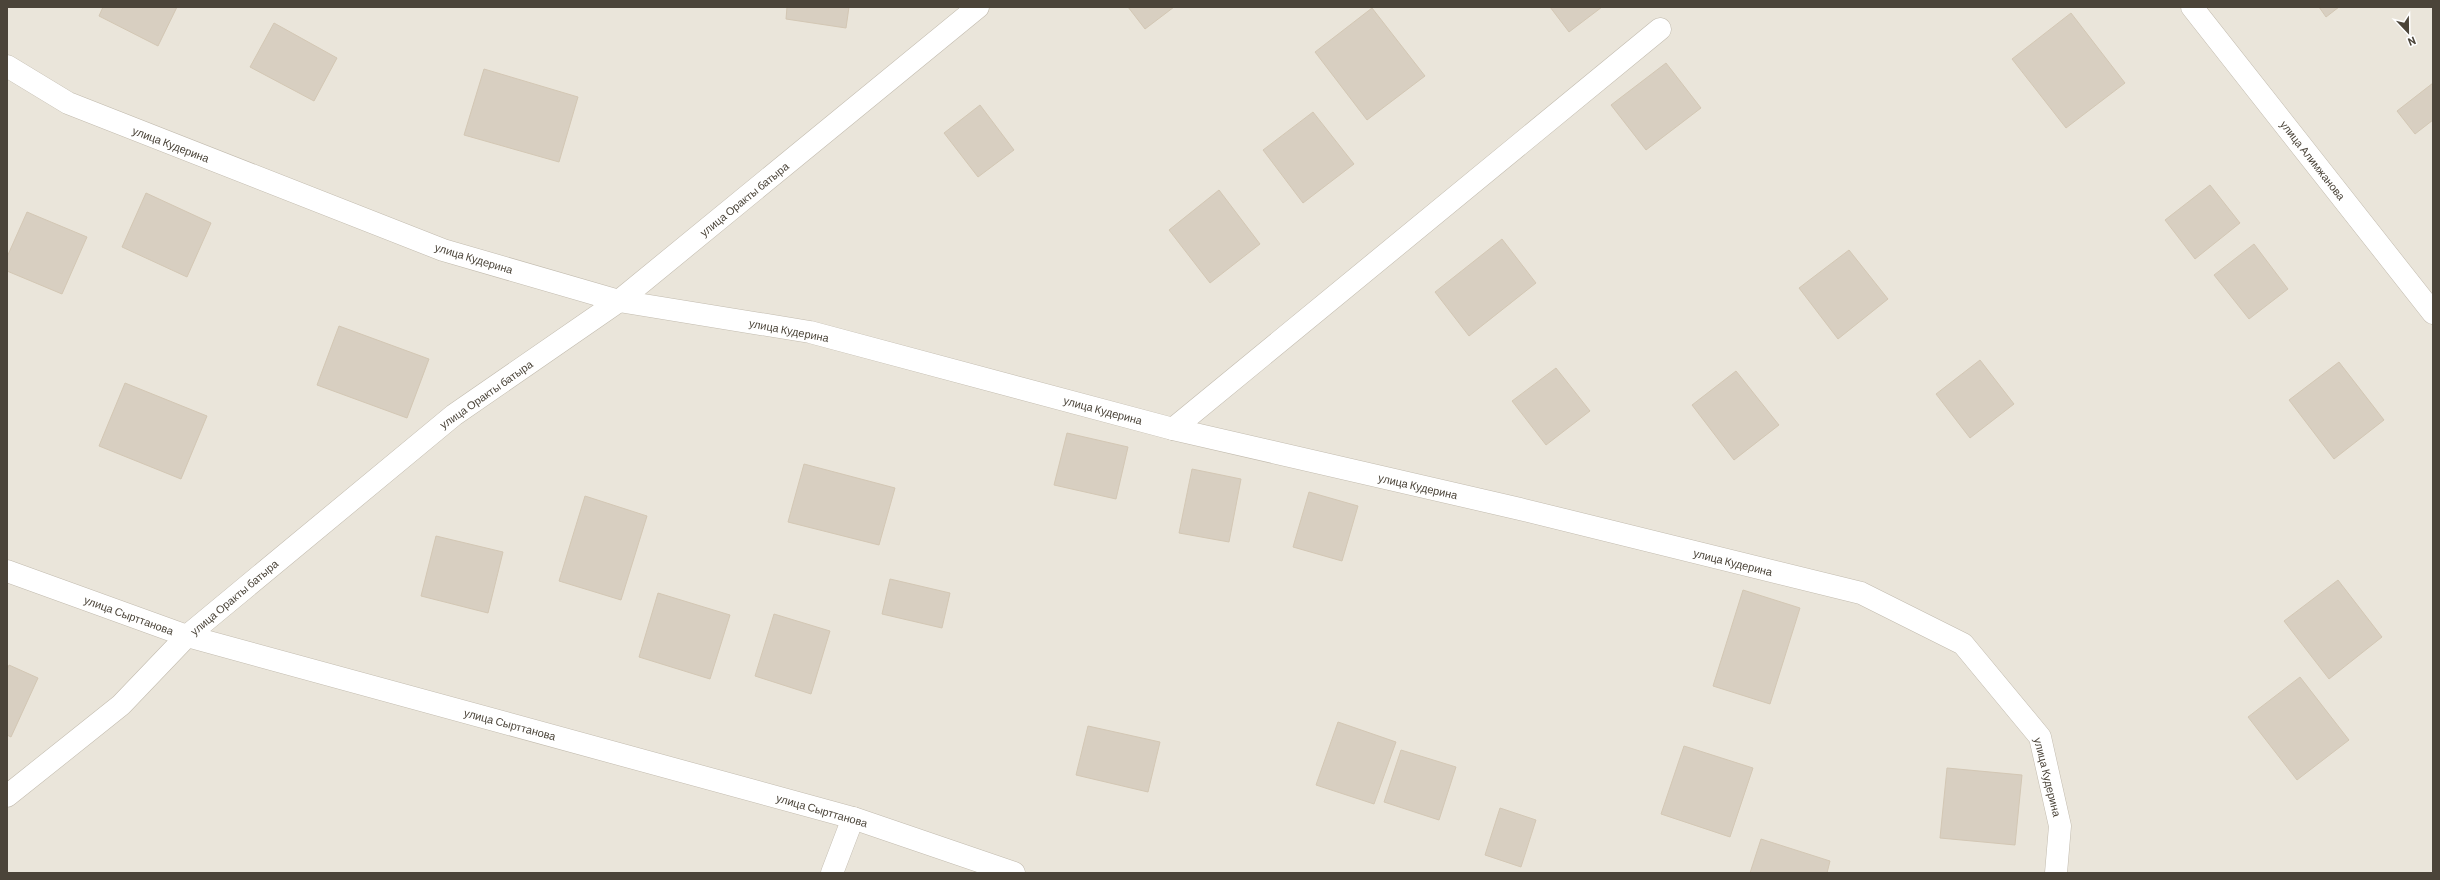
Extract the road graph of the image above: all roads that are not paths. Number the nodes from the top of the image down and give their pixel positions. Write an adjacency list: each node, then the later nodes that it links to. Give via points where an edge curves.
1 (978, 7): 5 (street, улица Оракты батыра)
2 (2192, 7): 6 (street, улица Алимжанова)
3 (1660, 29): 7 (street)
4 (7, 66): 5 (street, улица Кудерина, via 68,103 443,250)
5 (619, 301): 7 (street, улица Кудерина, via 810,332); 9 (street, улица Оракты батыра, via 454,415)
6 (2433, 313)
7 (1173, 429): 14 (street, улица Кудерина, via 1520,509 1861,594 1963,644 2040,737 2060,826)
8 (7, 571): 9 (street, улица Сырттанова)
9 (187, 636): 10 (street, улица Оракты батыра, via 121,705); 11 (street, улица Сырттанова)
10 (7, 796)
11 (853, 818): 12 (street); 13 (street, улица Сырттанова)
12 (832, 873)
13 (1014, 873)
14 (2056, 873)

